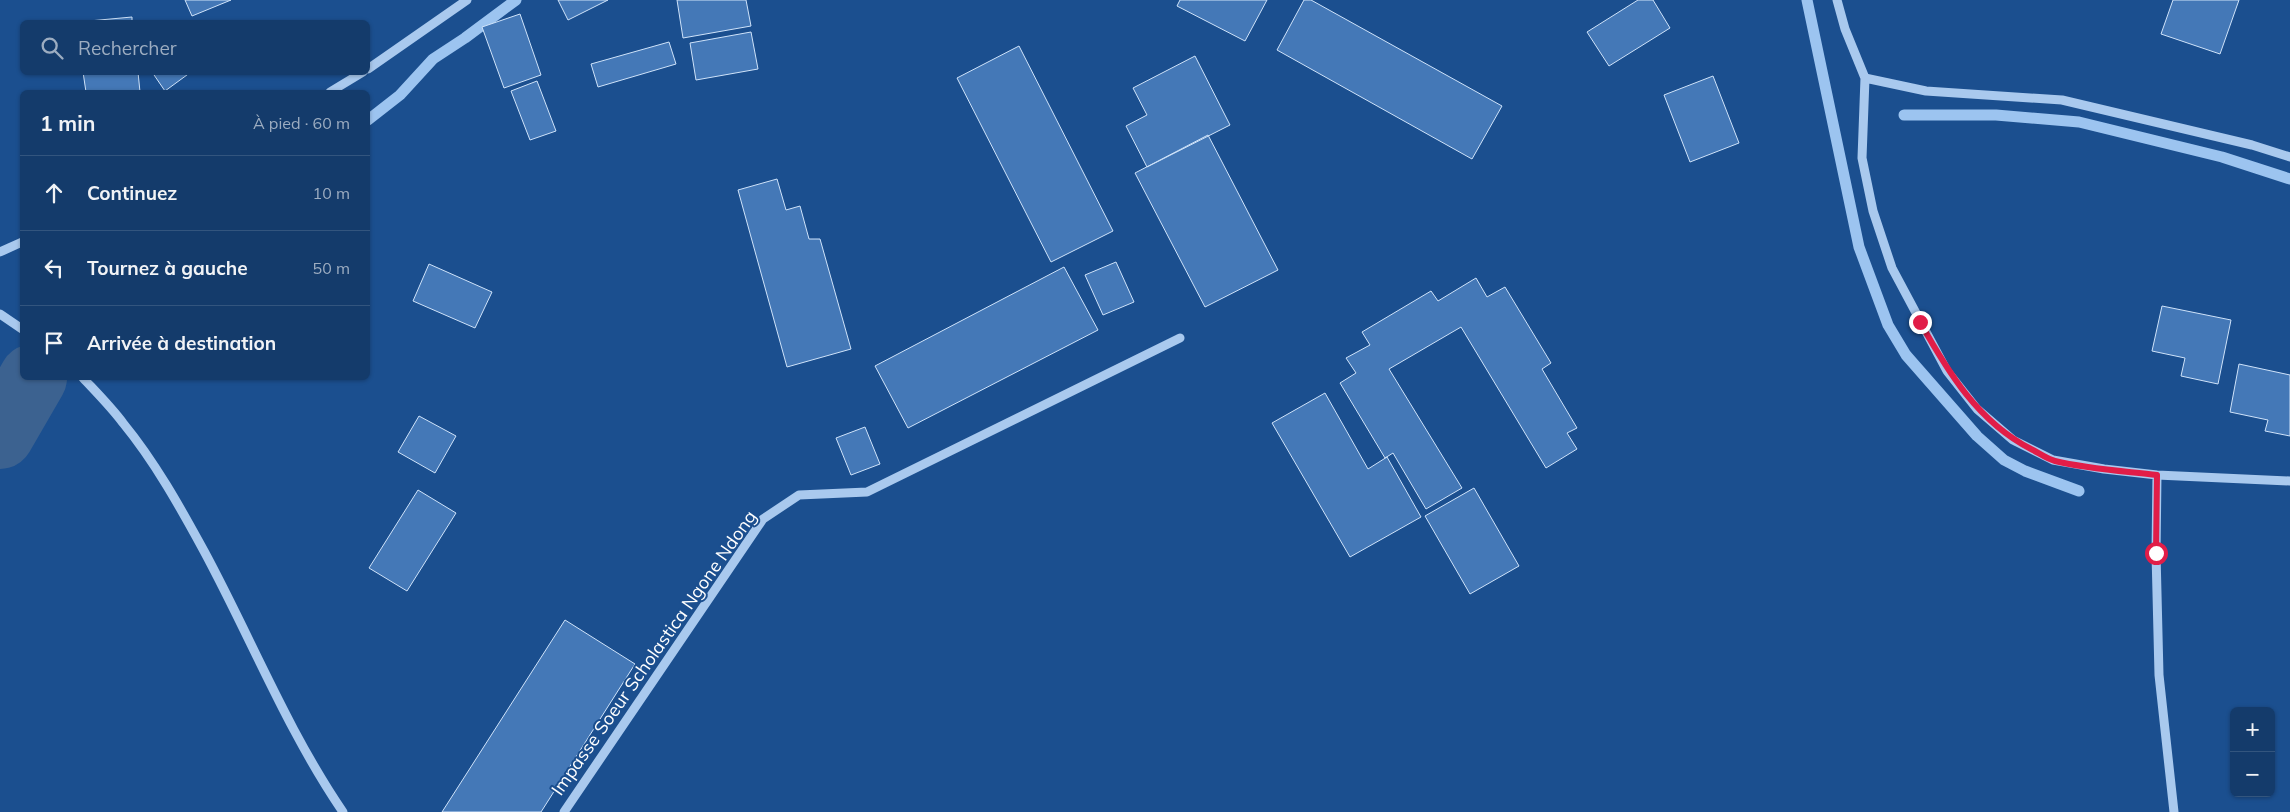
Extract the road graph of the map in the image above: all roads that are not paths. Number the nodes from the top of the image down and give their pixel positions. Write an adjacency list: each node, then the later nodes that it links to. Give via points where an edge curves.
1 (467, 0): 3 (street)
2 (1837, 0): 5 (street)
3 (370, 68)
4 (358, 75): 6 (street)
5 (1865, 78): 7 (street, via 1926,91 2062,100); 14 (street, via 1862,158 1873,211 1892,268 1947,371 1977,409 2013,440 2053,460)
6 (333, 90)
7 (2290, 157)
8 (20, 243): 9 (street)
9 (0, 252)
10 (0, 314): 11 (street)
11 (20, 326)
12 (1180, 338): 17 (street, Impasse Soeur Scholastica Ngone Ndong, via 867,492 799,495 762,519)
13 (85, 380): 16 (street, via 124,423 174,498 299,741)
14 (2157, 475): 15 (street); 18 (street, via 2159,675)
15 (2290, 481)
16 (343, 812)
17 (564, 812)
18 (2174, 812)

